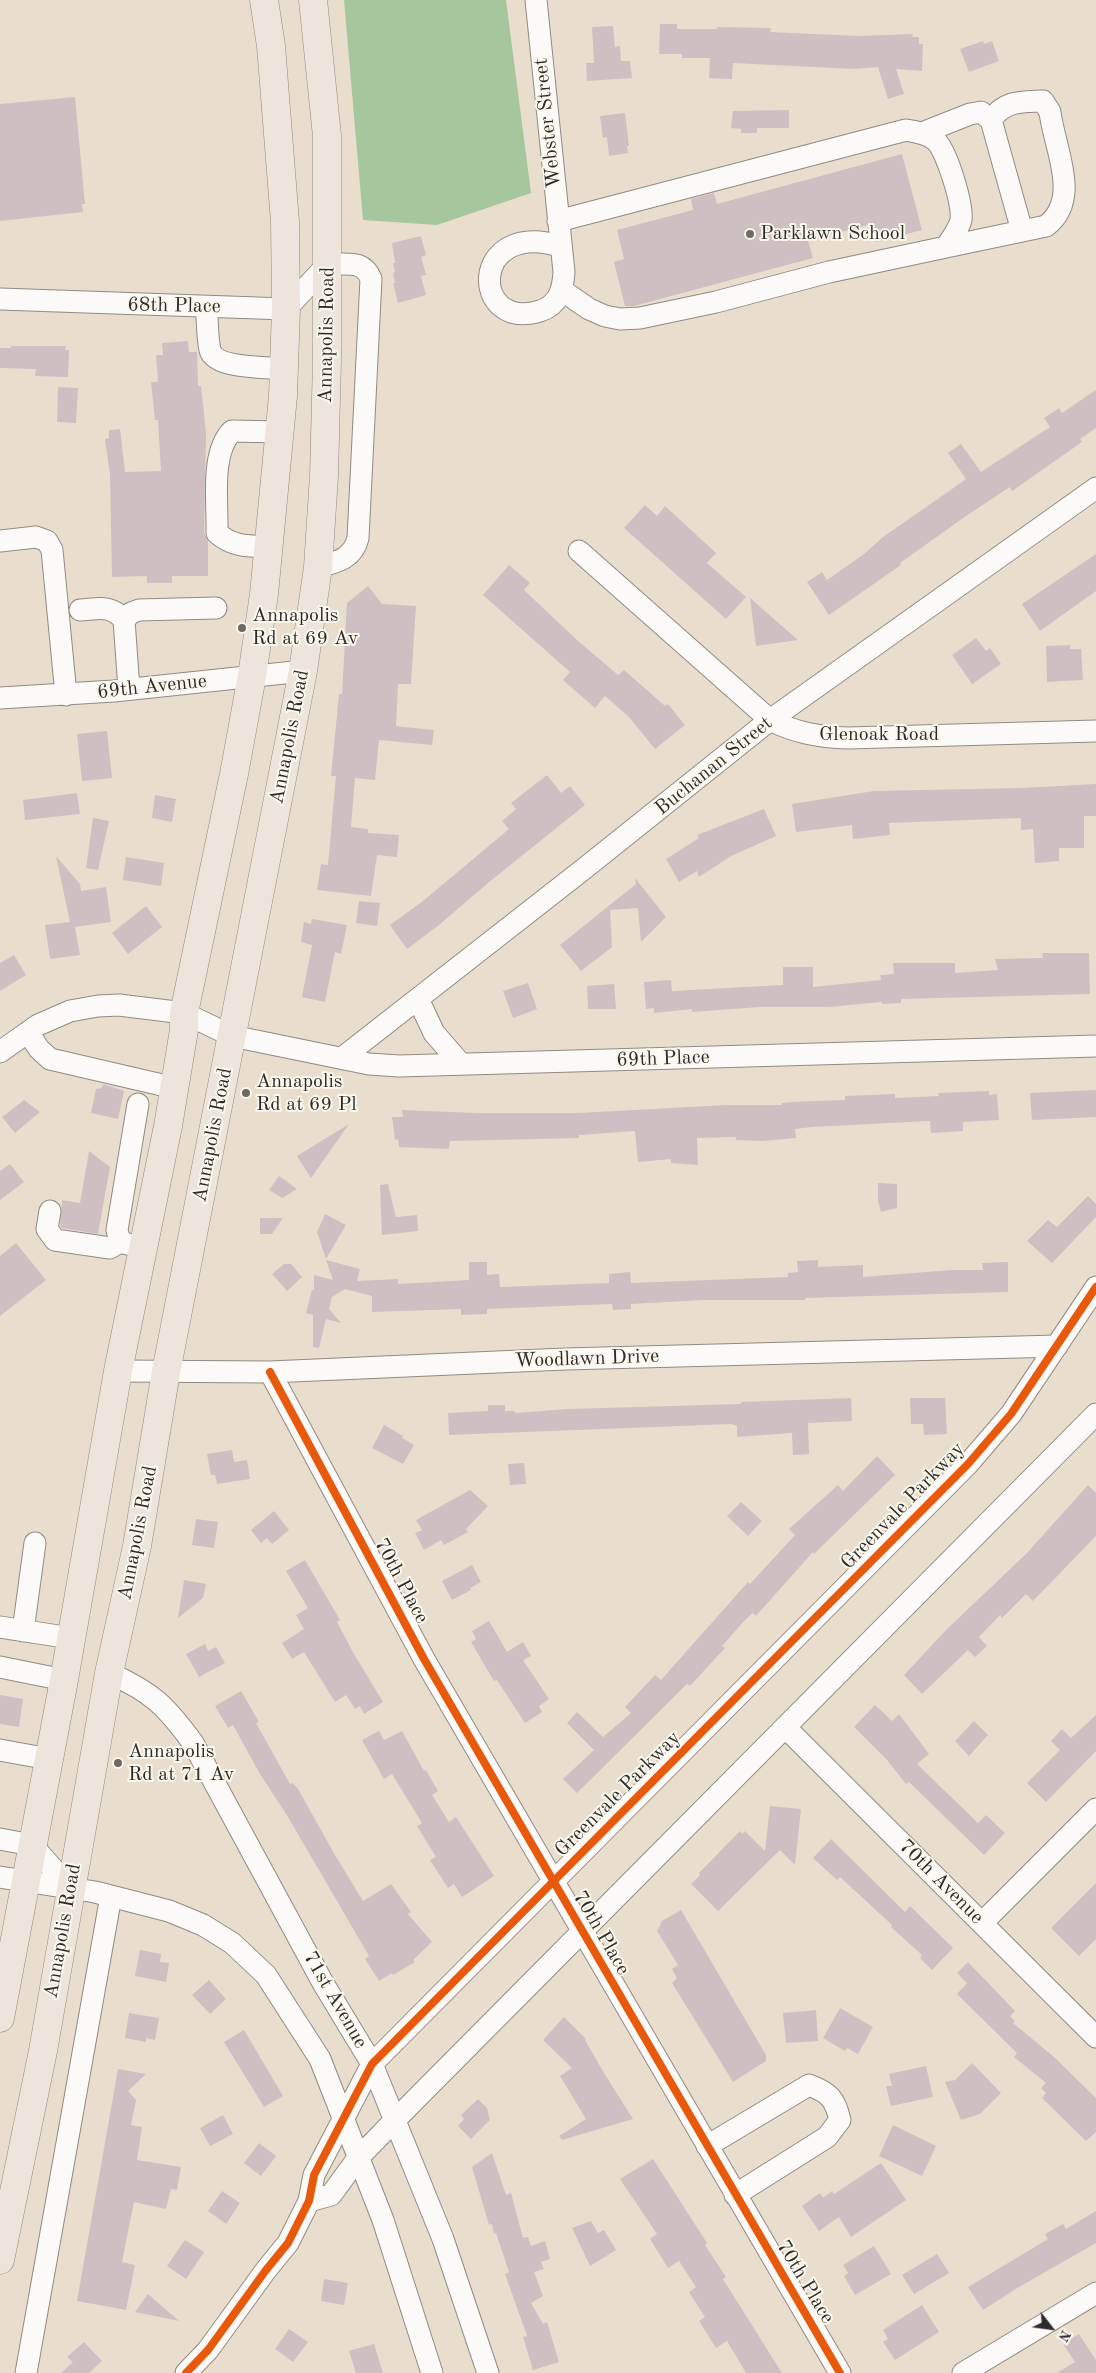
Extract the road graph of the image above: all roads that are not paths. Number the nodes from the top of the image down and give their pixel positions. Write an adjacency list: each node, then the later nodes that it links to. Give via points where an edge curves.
1 (264, 0): 14 (main road, Annapolis Road, via 285,214)
2 (313, 0): 10 (main road, Annapolis Road, via 327,136)
3 (536, 0): 6 (street, Webster Street)
4 (991, 120): 5 (street, via 981,112 970,114); 7 (street); 7 (street, via 999,108 1016,103 1043,101 1050,112 1062,168 1063,205 1057,218 1046,226)
5 (922, 133): 6 (street, via 906,130); 9 (street, via 935,140 943,150 961,207 960,221)
6 (558, 221): 8 (street, Webster Street)
7 (1022, 231): 9 (street)
8 (560, 246): 11 (street, via 564,272); 11 (street, via 542,240 524,241 505,249 494,262 488,279 491,293 499,305 514,312 530,314 545,309)
9 (946, 247): 11 (street, via 640,318 605,316)
10 (328, 264): 14 (street); 21 (main road, Annapolis Road, via 324,476); 21 (street, via 361,265 367,269 371,279 358,538 348,557)
11 (562, 291)
12 (0, 299): 13 (street, 68th Place)
13 (206, 307): 14 (street, 68th Place); 15 (street, via 210,352 218,360 228,364)
14 (286, 308): 15 (main road, Annapolis Road)
15 (283, 368): 16 (main road, Annapolis Road)
16 (280, 432): 19 (main road, Annapolis Road); 19 (street, via 232,431 225,438 218,456 217,533 240,546)
17 (1096, 488): 30 (street, Buchanan Street)
18 (0, 541): 28 (street, via 36,538 47,541 52,550)
19 (269, 547): 26 (main road, Annapolis Road)
20 (579, 550): 30 (street, Glenoak Road)
21 (318, 567): 25 (main road, Annapolis Road)
22 (216, 608): 24 (street, via 139,610)
23 (80, 610): 24 (street, via 117,611)
24 (124, 620): 27 (street)
25 (303, 671): 26 (street, 69th Avenue); 35 (main road, Annapolis Road)
26 (252, 676): 27 (street, 69th Avenue); 33 (main road, Annapolis Road)
27 (129, 689): 28 (street, 69th Avenue)
28 (66, 695): 29 (street, 69th Avenue)
29 (0, 698)
30 (770, 720): 31 (street, Glenoak Road, via 794,732 848,738); 32 (street, Buchanan Street)
31 (1096, 731)
32 (418, 999): 38 (street, Buchanan Street); 39 (street, via 434,1033)
33 (184, 1013): 34 (street, 69th Place, via 119,1004 98,1006 70,1011); 35 (street, 69th Place); 40 (main road, Annapolis Road)
34 (28, 1032): 37 (street, 69th Place); 40 (street, via 50,1059)
35 (232, 1036): 38 (street, 69th Place); 49 (main road, Annapolis Road)
36 (1096, 1046): 39 (street, 69th Place)
37 (0, 1052)
38 (342, 1058): 39 (street, 69th Place, via 392,1066)
39 (461, 1064)
40 (175, 1088): 43 (main road, Annapolis Road)
41 (138, 1104): 42 (street)
42 (130, 1148): 43 (street); 45 (street, via 117,1230)
43 (162, 1153): 45 (main road, Annapolis Road)
44 (50, 1211): 45 (street, via 47,1229 55,1240 110,1248)
45 (132, 1245): 48 (main road, Annapolis Road)
46 (1096, 1287): 47 (street, Greenvale Parkway)
47 (1057, 1346): 50 (street, Woodlawn Drive, via 565,1359); 66 (street, Greenvale Parkway, via 1011,1414 968,1464)
48 (118, 1371): 49 (street, Woodlawn Drive); 55 (main road, Annapolis Road)
49 (166, 1372): 50 (street, Woodlawn Drive); 57 (main road, Annapolis Road, via 137,1546)
50 (270, 1372): 66 (street, 70th Place, via 424,1659)
51 (1096, 1414): 59 (street)
52 (35, 1543): 54 (street)
53 (0, 1627): 54 (street)
54 (23, 1631): 55 (street)
55 (71, 1638): 58 (main road, Annapolis Road)
56 (0, 1667): 58 (street)
57 (110, 1673): 67 (main road, Annapolis Road); 73 (street, 71st Avenue, via 150,1694 193,1743 323,1983)
58 (64, 1680): 61 (main road, Annapolis Road)
59 (785, 1727): 69 (street, 70th Avenue); 70 (street)
60 (0, 1750): 61 (street)
61 (49, 1759): 64 (main road, Annapolis Road)
62 (1096, 1809): 69 (street)
63 (0, 1839): 64 (street)
64 (32, 1845): 65 (main road, Annapolis Road); 67 (street)
65 (13, 1879): 67 (street); 71 (main road, Annapolis Road)
66 (552, 1882): 70 (street, 70th Place); 73 (street, Greenvale Parkway)
67 (70, 1888): 68 (street); 80 (main road, Annapolis Road, via 43,2052)
68 (111, 1896): 74 (street, via 169,1911 203,1925 232,1943 266,1976 320,2059); 82 (street)
69 (982, 1924): 72 (street, 70th Avenue)
70 (582, 1932): 75 (street); 76 (street, 70th Place)
71 (0, 2018)
72 (1096, 2037)
73 (372, 2064): 74 (street, Greenvale Parkway); 75 (street, 71st Avenue)
74 (344, 2120): 77 (street); 79 (street, Greenvale Parkway, via 314,2175)
75 (395, 2120): 77 (street); 85 (street, 71st Avenue, via 443,2239)
76 (707, 2146): 78 (street, 70th Place); 78 (street, via 809,2085 824,2090 836,2103 840,2120 827,2137)
77 (358, 2158): 79 (street, via 331,2195); 84 (street, via 383,2220)
78 (735, 2195): 86 (street, 70th Place)
79 (309, 2201): 83 (street, Greenvale Parkway, via 288,2243 208,2350)
80 (0, 2260)
81 (1096, 2293): 87 (street)
82 (26, 2373)
83 (186, 2373)
84 (432, 2373)
85 (488, 2373)
86 (840, 2373)
87 (963, 2373)

